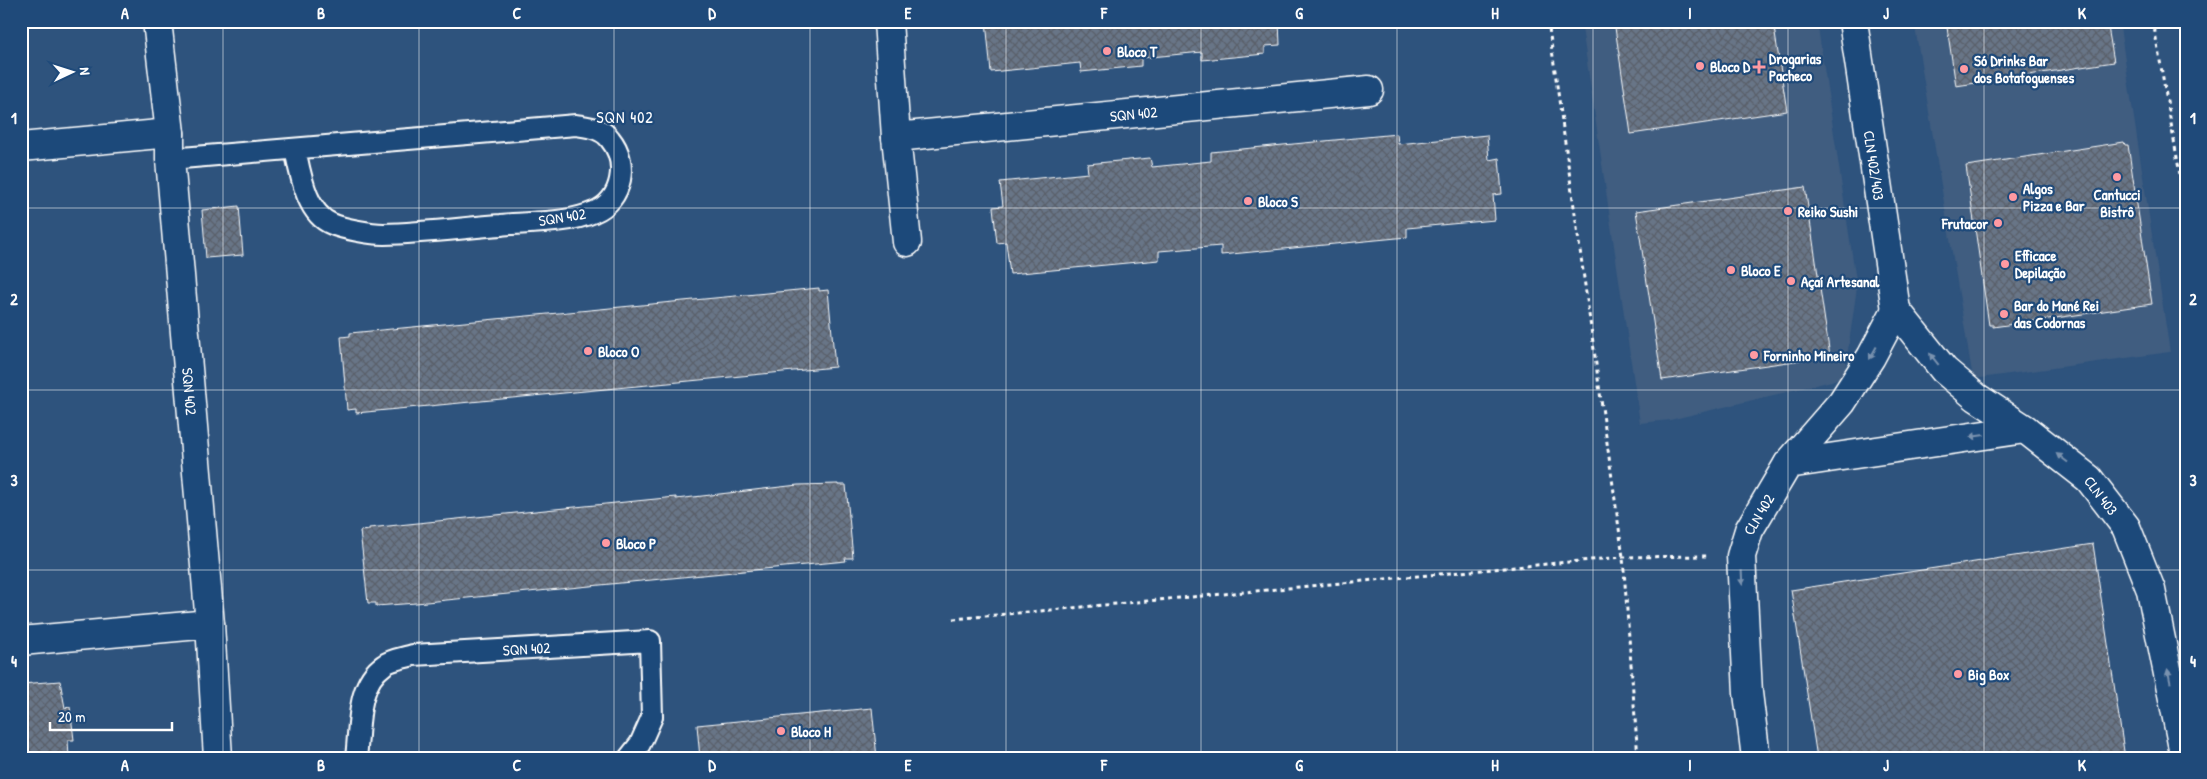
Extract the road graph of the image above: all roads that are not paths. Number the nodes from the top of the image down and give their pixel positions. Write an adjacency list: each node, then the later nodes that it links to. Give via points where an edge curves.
1 (157, 21): 5 (street, SQN 402)
2 (888, 21): 6 (street)
3 (1853, 21): 11 (street, CLN 402/403)
4 (1369, 90): 6 (street, SQN 402)
5 (170, 133): 7 (street); 9 (street, SQN 402)
6 (896, 137): 10 (street)
7 (21, 147)
8 (295, 149): 8 (lane, SQN 402, via 576,125 596,128 610,138 620,160 622,180 611,200 595,212 561,220 382,234 330,224 314,208 304,189); 9 (lane, SQN 402)
9 (170, 160): 14 (street, SQN 402)
10 (907, 242)
11 (1896, 310): 12 (street, CLN 403, one-way to 11, via 1976,397 1944,370); 13 (street, CLN 402, one-way to 13, via 1842,402)
12 (2025, 429): 13 (street, one-way to 13); 20 (street, CLN 403, one-way to 12, via 2151,590 2126,527 2089,478)
13 (1788, 464): 19 (street, CLN 402, one-way to 19, via 1748,530 1741,556 1748,693)
14 (210, 624): 15 (street); 16 (street, SQN 402)
15 (21, 640)
16 (218, 758)
17 (356, 758): 18 (lane, SQN 402, via 363,694 370,676 385,663 413,655 650,641 652,717 640,744)
18 (629, 758)
19 (1756, 758)
20 (2185, 758)

